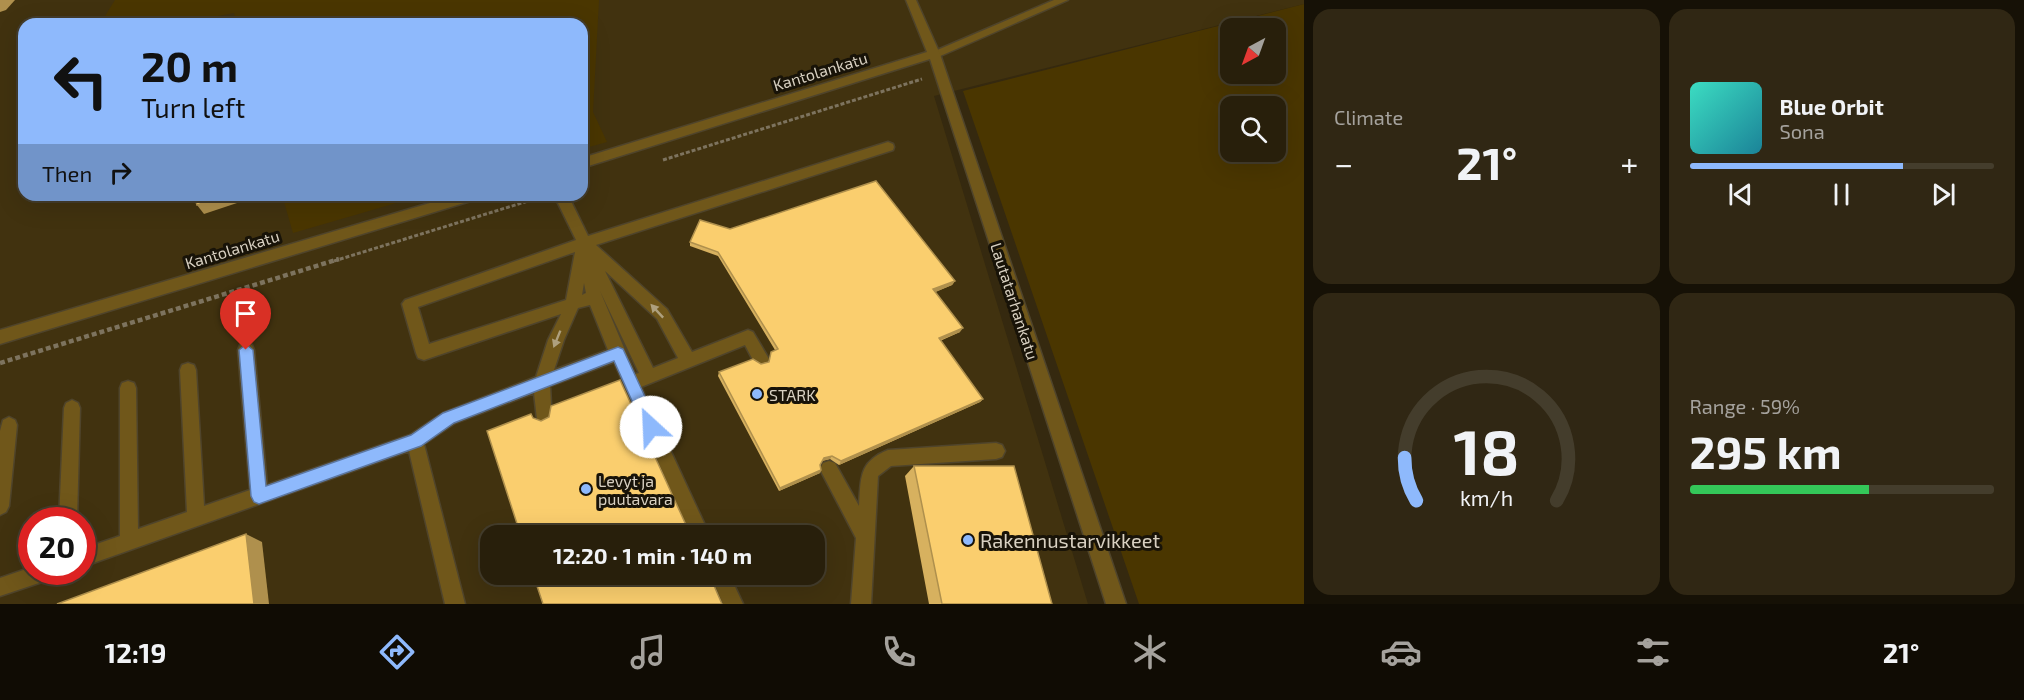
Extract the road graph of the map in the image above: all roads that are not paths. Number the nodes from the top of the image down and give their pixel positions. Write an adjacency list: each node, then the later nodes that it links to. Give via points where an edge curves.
1 (911, 0): 3 (street, Lautatarhankatu)
2 (1063, 0): 3 (street, Kantolankatu)
3 (934, 54): 5 (street, Kantolankatu); 41 (street, Lautatarhankatu)
4 (888, 147): 8 (street)
5 (588, 161)
6 (454, 201): 11 (street, Kantolankatu)
7 (564, 201): 8 (street)
8 (584, 243): 9 (street); 10 (street); 10 (street, via 410,304 424,352); 15 (street, one-way to 8, via 662,314); 17 (street)
9 (594, 297): 10 (street); 13 (street)
10 (573, 304): 18 (street, one-way to 18)
11 (0, 337)
12 (246, 350): 27 (street)
13 (618, 353): 18 (street); 19 (street)
14 (761, 359): 15 (street, via 748,337)
15 (688, 361): 17 (street)
16 (188, 370): 30 (street)
17 (649, 376): 19 (street)
18 (542, 382): 22 (street); 24 (street, via 448,418)
19 (631, 383): 31 (street)
20 (128, 388): 33 (street)
21 (72, 408): 29 (street)
22 (544, 423)
23 (9, 426): 28 (street)
24 (416, 441): 27 (street); 38 (street)
25 (996, 451): 32 (street, via 888,458 870,472)
26 (829, 469): 32 (street)
27 (259, 496): 30 (street)
28 (0, 506)
29 (68, 507)
30 (196, 518): 33 (street)
31 (696, 525)
32 (866, 538): 40 (street)
33 (129, 542): 34 (street)
34 (96, 553)
35 (18, 581): 37 (street)
36 (724, 585): 39 (street)
37 (0, 587)
38 (455, 604)
39 (732, 604)
40 (861, 604)
41 (1116, 604)

